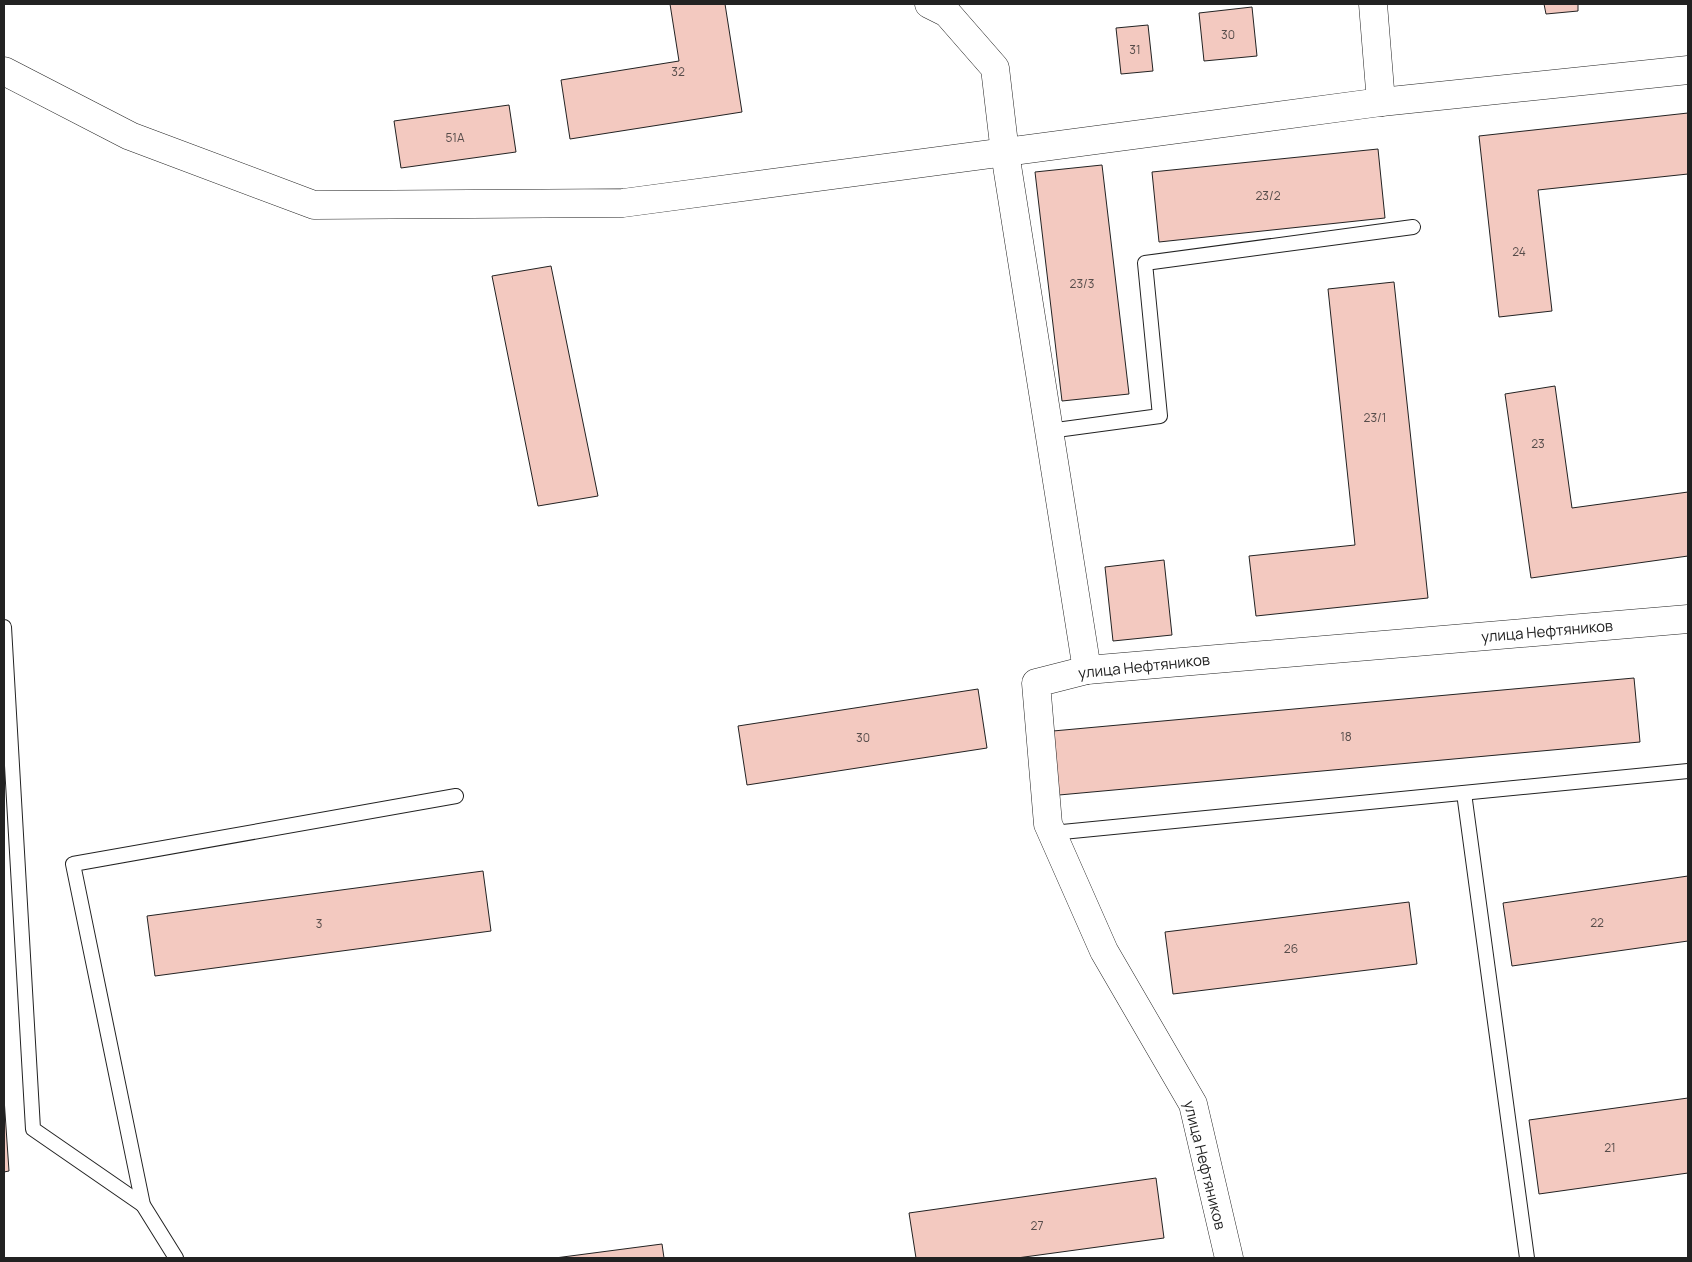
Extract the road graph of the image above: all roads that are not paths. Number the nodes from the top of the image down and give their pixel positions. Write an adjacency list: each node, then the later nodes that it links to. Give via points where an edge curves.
1 (929, 4): 6 (street, via 947,13 995,68)
2 (1373, 4): 5 (street)
3 (1688, 70): 5 (street)
4 (4, 71): 6 (street, via 130,136 314,205 623,204)
5 (1381, 102): 6 (street)
6 (1005, 153): 8 (street)
7 (1413, 227): 8 (lane, via 1145,263 1160,416)
8 (1049, 431): 12 (street)
9 (1688, 619): 12 (street, улица Нефтяников)
10 (4, 627): 11 (lane)
11 (5, 660): 17 (lane, via 33,1129)
12 (1087, 670): 16 (street, улица Нефтяников, via 1036,683 1048,824)
13 (1688, 771): 14 (lane)
14 (1464, 793): 16 (lane); 20 (lane)
15 (456, 796): 17 (lane, via 73,864)
16 (1052, 833): 19 (street, улица Нефтяников, via 1104,952 1193,1104)
17 (143, 1205): 18 (lane)
18 (176, 1258)
19 (1229, 1258)
20 (1527, 1258)

